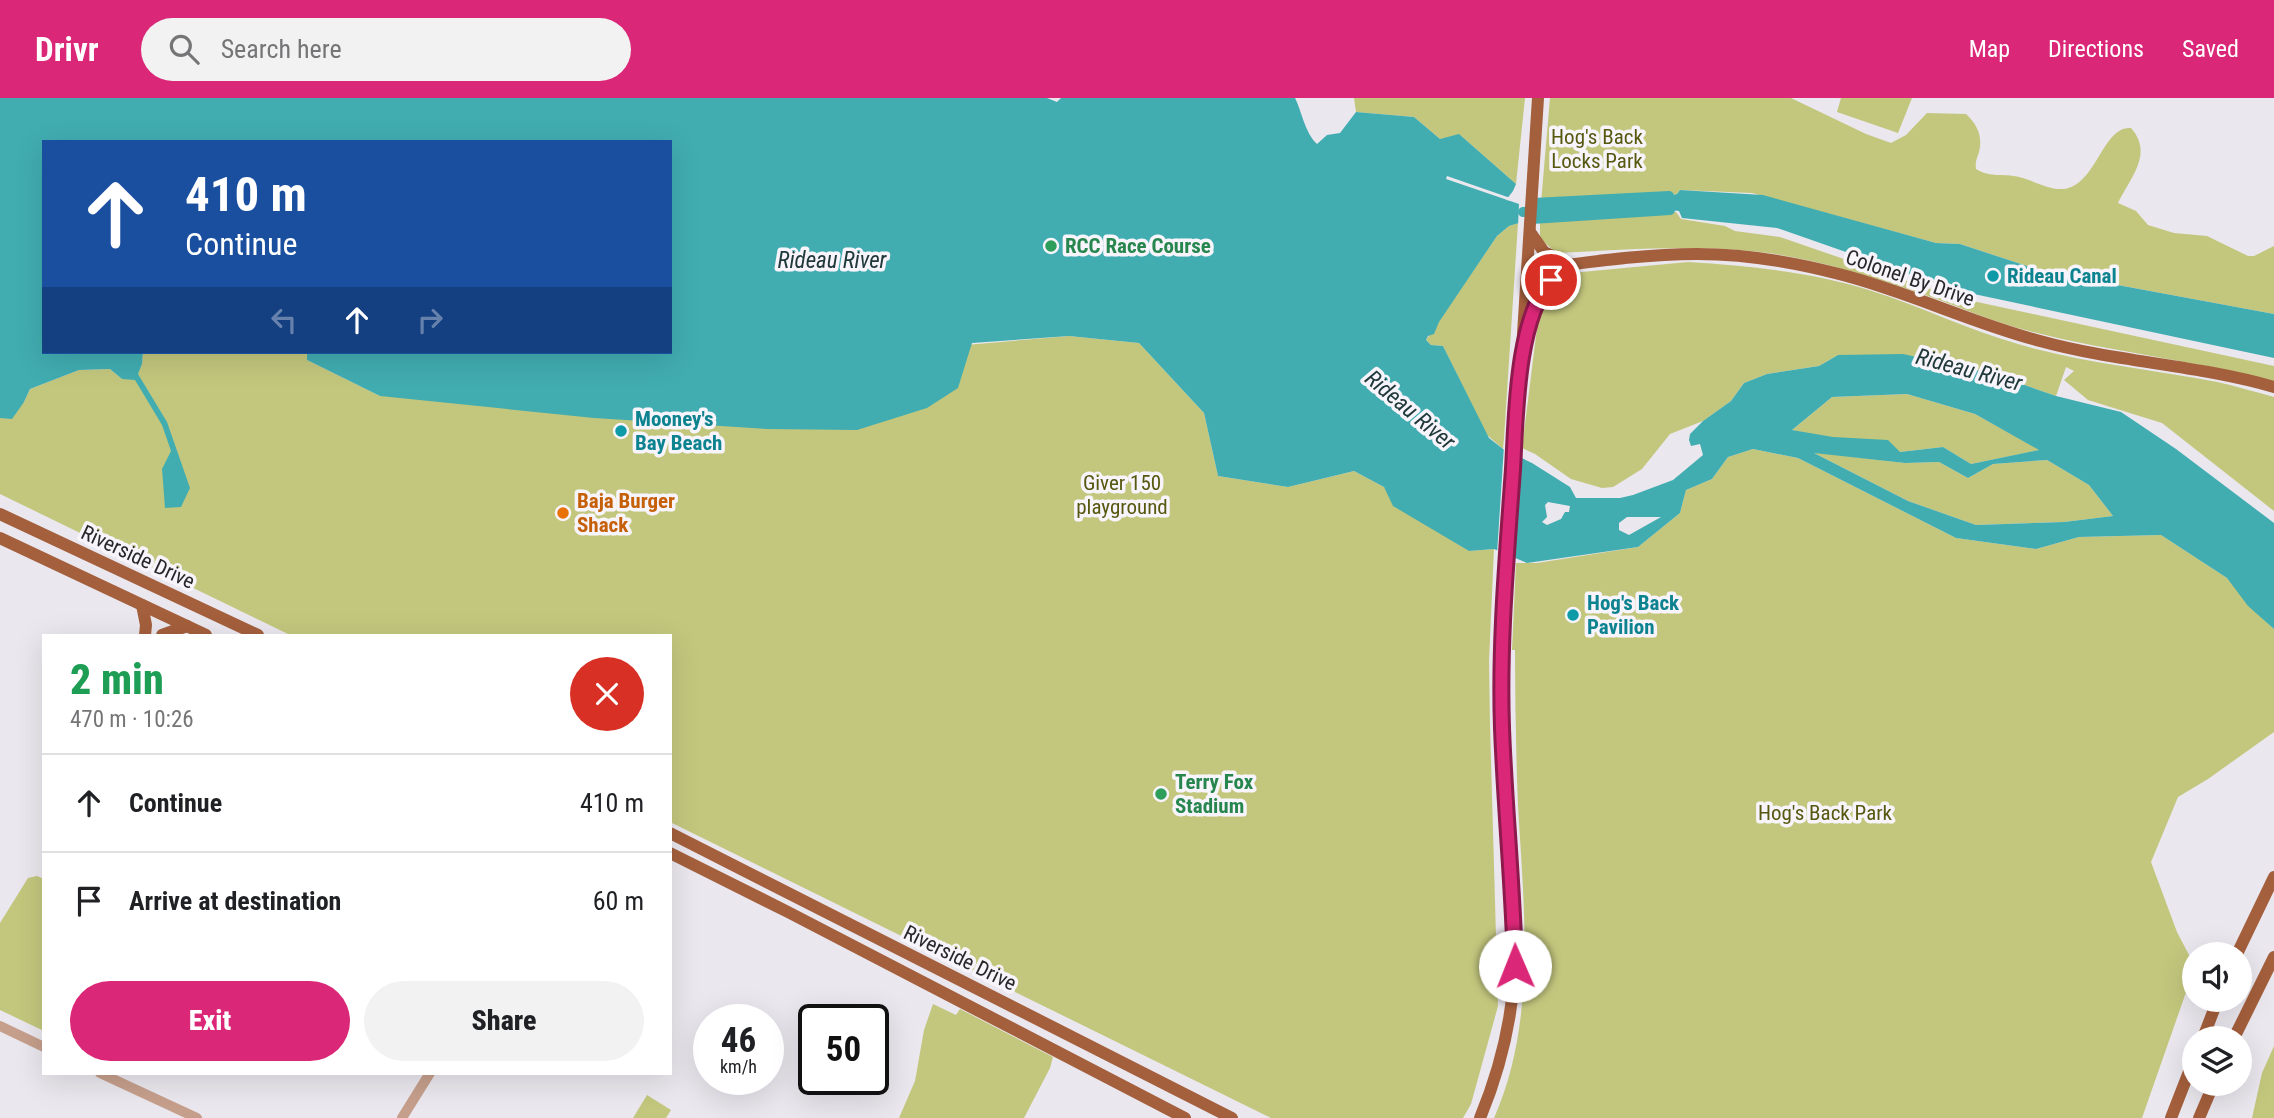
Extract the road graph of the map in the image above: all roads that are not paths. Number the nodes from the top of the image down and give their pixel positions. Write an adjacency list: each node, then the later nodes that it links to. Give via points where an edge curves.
1 (1538, 98): 2 (main road)
2 (1530, 232): 3 (main road, via 1544,252); 4 (main road)
3 (1572, 265): 4 (main road, Colonel By Drive); 5 (main road, via 1543,290); 6 (main road, Colonel By Drive, via 1697,254 1774,260 1873,284 2041,342)
4 (1528, 270): 5 (main road)
5 (1521, 364): 33 (main road, via 1502,664 1515,966 1502,1056)
6 (2274, 387)
7 (0, 514): 14 (main road, Riverside Drive)
8 (0, 538): 9 (main road, Riverside Drive)
9 (142, 605): 10 (main road, Riverside Drive); 11 (main road)
10 (187, 626): 12 (main road); 13 (main road, Riverside Drive)
11 (145, 634)
12 (165, 634)
13 (204, 634)
14 (256, 634)
15 (672, 834): 22 (main road, Riverside Drive)
16 (672, 854): 24 (main road, Riverside Drive)
17 (2274, 877): 18 (main road)
18 (2243, 942)
19 (2274, 957): 21 (main road)
20 (0, 1026): 23 (street)
21 (2240, 1026)
22 (1073, 1036): 24 (main road); 32 (main road, Riverside Drive)
23 (42, 1045)
24 (1063, 1055): 31 (main road, Riverside Drive)
25 (104, 1075): 29 (street)
26 (429, 1075): 30 (street)
27 (2182, 1090): 34 (main road)
28 (2208, 1096): 35 (main road)
29 (197, 1118)
30 (402, 1118)
31 (1185, 1118)
32 (1232, 1118)
33 (1480, 1118)
34 (2171, 1118)
35 (2199, 1118)

